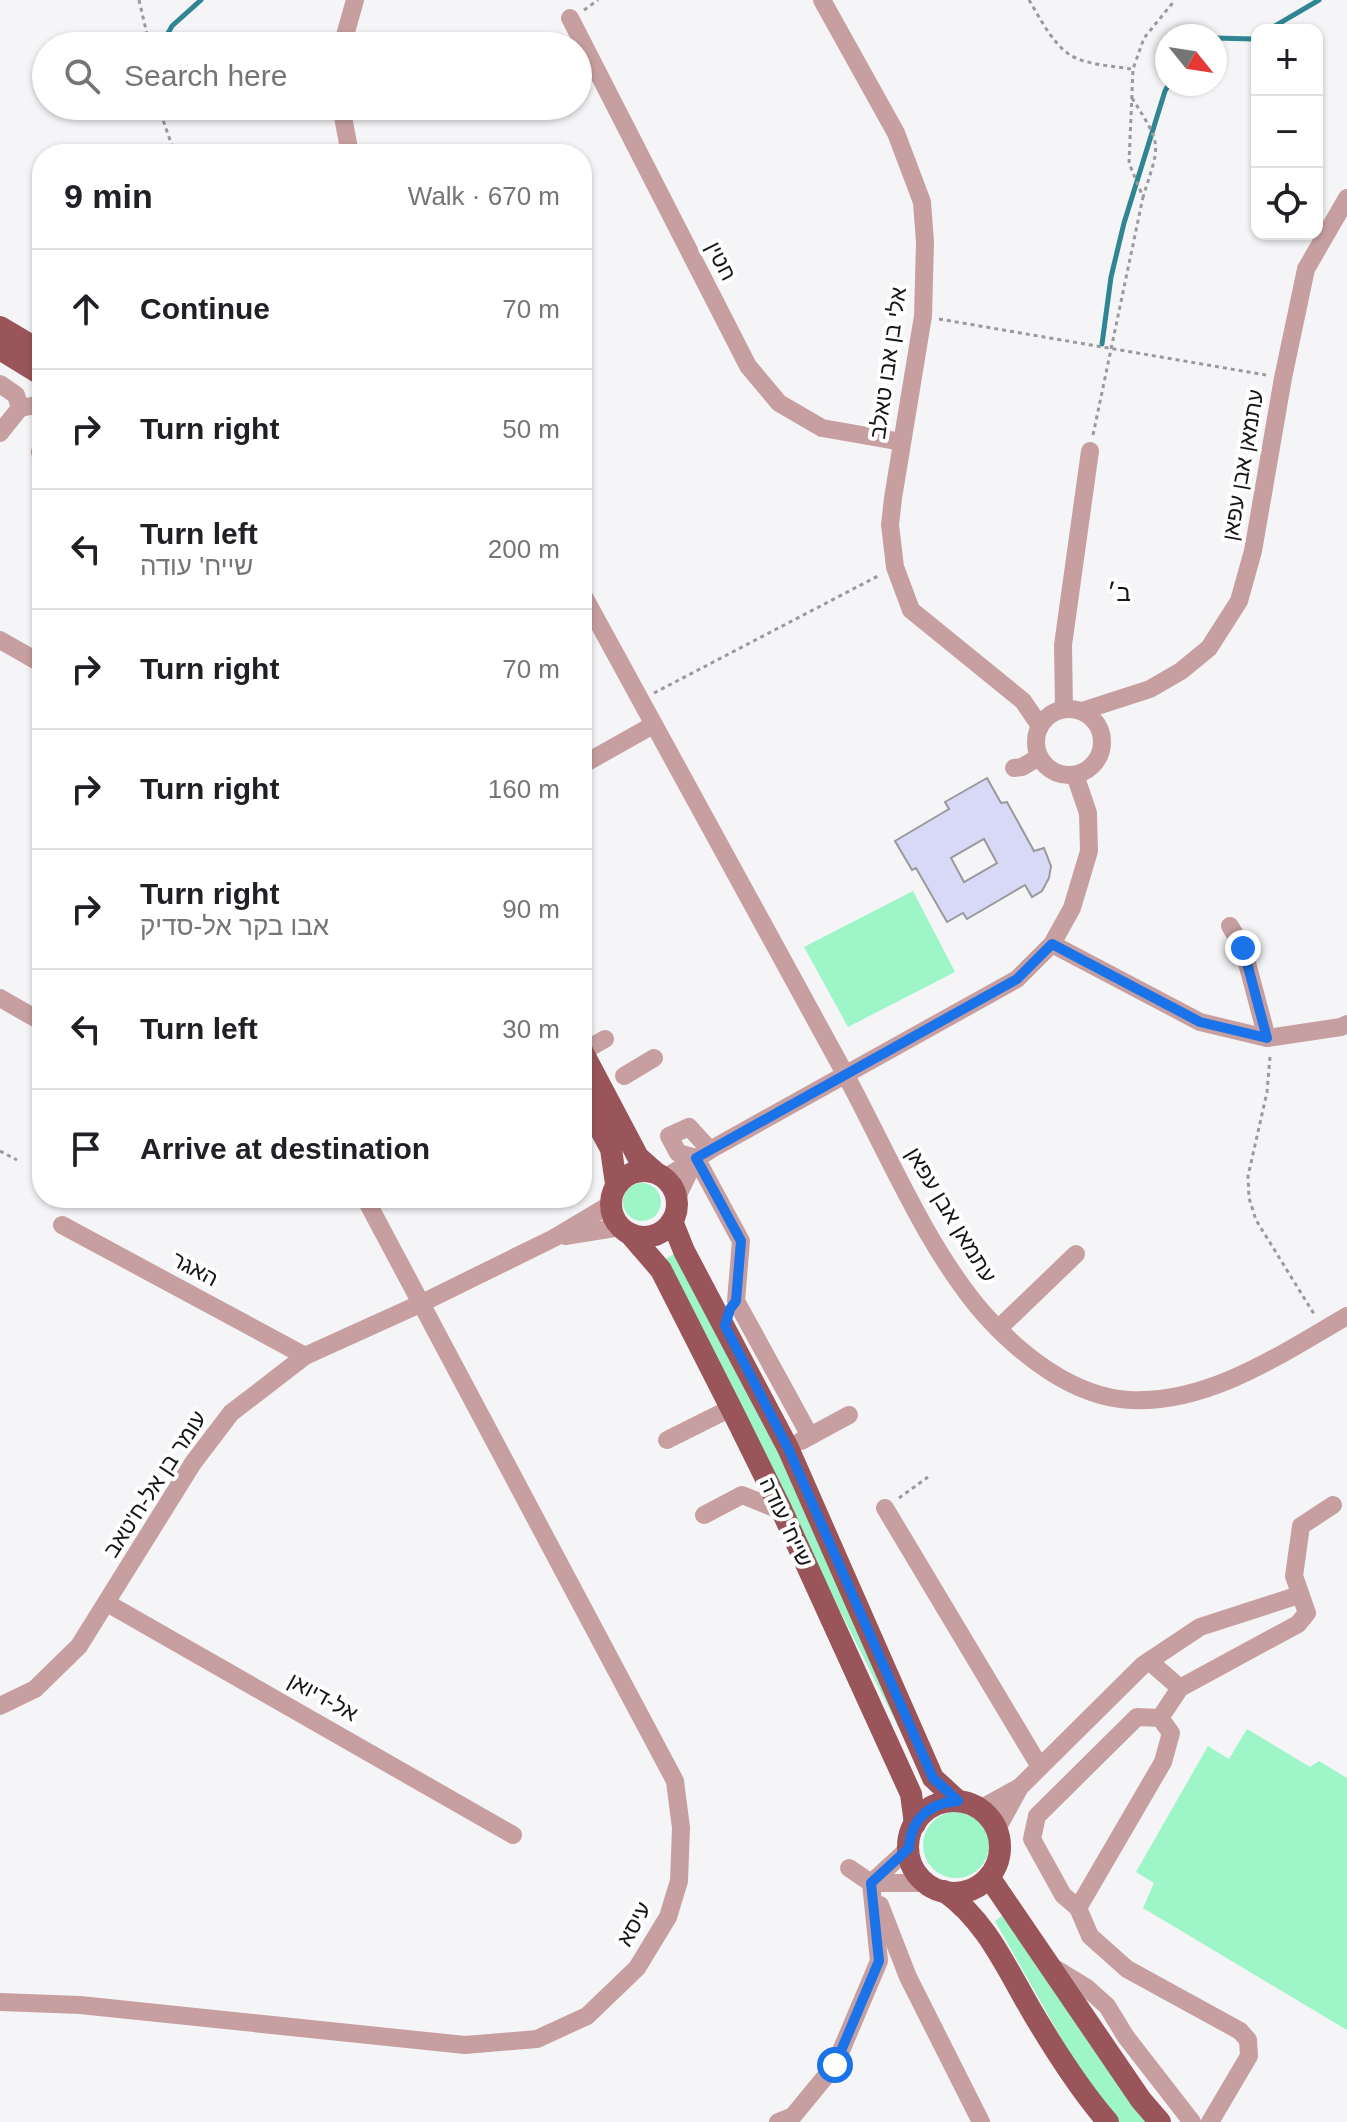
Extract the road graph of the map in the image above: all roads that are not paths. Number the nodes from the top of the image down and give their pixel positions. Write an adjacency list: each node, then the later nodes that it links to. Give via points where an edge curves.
1 (355, 0): 4 (street)
2 (822, 0): 18 (street, אלי בן אבו טאלב, via 896,133 922,202 923,316)
3 (570, 18): 5 (street, חטין)
4 (346, 32)
5 (577, 32)
6 (592, 61): 18 (street, חטין, via 748,366 779,403 822,428)
7 (344, 120): 8 (street)
8 (348, 144)
9 (1347, 198): 23 (street, עתמאן אבן עפאן, via 1306,269 1239,601 1209,648 1181,671)
10 (0, 327): 11 (main road)
11 (32, 346)
12 (0, 349): 13 (main road)
13 (32, 369)
14 (0, 384): 16 (street, via 16,395)
15 (32, 406): 16 (street)
16 (20, 408): 17 (street)
17 (0, 433)
18 (902, 442): 24 (street, אלי בן אבו טאלב, via 890,525 895,567 911,610)
19 (1090, 451): 25 (street, via 1063,645)
20 (592, 612): 26 (street)
21 (0, 640): 22 (street)
22 (32, 658)
23 (1128, 697): 25 (street, עתמאן אבן עפאן); 28 (street, עתמאן אבן עפאן)
24 (1023, 701): 25 (street, אלי בן אבו טאלב); 27 (street, אלי בן אבו טאלב)
25 (1067, 710): 27 (street); 28 (street, via 1097,722)
26 (653, 725): 30 (street); 43 (street)
27 (1040, 726): 29 (street)
28 (1102, 733): 32 (street, via 1101,755)
29 (1039, 757): 31 (street); 32 (street, via 1054,772)
30 (592, 759)
31 (1014, 768)
32 (1075, 775): 34 (street, via 1088,813 1089,851 1072,908)
33 (1230, 926): 38 (street, via 1243,948)
34 (1052, 944): 38 (street, via 1200,1022); 43 (street, via 1017,979)
35 (0, 998): 36 (street)
36 (32, 1016)
37 (1347, 1024): 38 (street)
38 (1267, 1038)
39 (605, 1039): 40 (street)
40 (592, 1046)
41 (654, 1058): 44 (street)
42 (592, 1070): 47 (main road, via 638,1157)
43 (845, 1074): 46 (street); 60 (street, עתמאן אבן עפאן, via 956,1278)
44 (624, 1076)
45 (592, 1114): 48 (main road, via 611,1149)
46 (703, 1154): 46 (street, via 678,1153 669,1136 689,1127); 47 (street); 50 (street); 56 (street, via 741,1241)
47 (660, 1176): 48 (main road, via 634,1172); 50 (main road)
48 (614, 1194): 52 (main road, via 613,1216); 53 (street, עומר בן אל-ח'טאב)
49 (370, 1208): 57 (street, עיסא)
50 (674, 1210): 52 (main road, via 663,1231 651,1236); 55 (main road, שייח' עודה, via 684,1251)
51 (62, 1225): 61 (street, האגר)
52 (625, 1231): 53 (street, עומר בן אל-ח'טאב); 62 (main road, שייח' עודה, via 661,1270)
53 (554, 1238): 57 (street, עומר בן אל-ח'טאב)
54 (1076, 1254): 60 (street)
55 (709, 1297): 56 (street, via 726,1304); 59 (main road, שייח' עודה)
56 (736, 1301): 59 (street); 64 (street)
57 (422, 1303): 61 (street, עומר בן אל-ח'טאב); 91 (street, עיסא, via 675,1781 681,1828 679,1881 668,1917 637,1968 587,2016 537,2039 465,2045 80,2005)
58 (1347, 1316): 60 (street, עתמאן אבן עפאן, via 1201,1392 1129,1400 1056,1375)
59 (725, 1326): 66 (main road, שייח' עודה)
60 (998, 1329)
61 (305, 1356): 72 (street, עומר בן אל-ח'טאב, via 231,1413 193,1463)
62 (731, 1408): 65 (street); 69 (main road, שייח' עודה)
63 (849, 1415): 64 (street)
64 (810, 1436): 66 (street)
65 (667, 1440)
66 (788, 1448): 79 (main road, שייח' עודה, via 933,1778)
67 (1333, 1505): 71 (street, via 1301,1526 1294,1576)
68 (885, 1508): 77 (street)
69 (782, 1511): 70 (street, via 742,1495); 81 (main road, שייח' עודה, via 911,1794)
70 (704, 1515)
71 (1299, 1595): 73 (street, via 1200,1627); 74 (street, via 1307,1613 1298,1624)
72 (107, 1603): 75 (street, עומר בן אל-ח'טאב, via 79,1646 35,1689); 83 (street, אל-דיואן)
73 (1149, 1661): 74 (street); 77 (street)
74 (1180, 1688): 76 (street)
75 (0, 1706)
76 (1160, 1718): 89 (street, via 1171,1733 1163,1762); 89 (street, via 1137,1717 1037,1816 1032,1839 1063,1895)
77 (1040, 1767): 78 (street)
78 (1020, 1787): 80 (street); 82 (street)
79 (958, 1801): 80 (main road); 81 (main road, via 933,1806)
80 (980, 1809): 82 (main road)
81 (915, 1824): 84 (main road)
82 (997, 1829): 86 (main road, via 999,1856)
83 (513, 1835)
84 (909, 1848): 87 (street); 88 (main road, via 917,1873)
85 (849, 1868): 87 (street)
86 (989, 1877): 88 (main road, via 969,1890); 90 (main road)
87 (871, 1883): 88 (street); 92 (street, via 879,1961 835,2065 793,2116); 93 (street, via 908,1977)
88 (935, 1887): 94 (main road, via 964,1905 981,1924 1035,2019)
89 (1078, 1908): 97 (street, via 1090,1936 1127,1969 1248,2040 1249,2056)
90 (1051, 1966): 95 (main road); 96 (street, via 1107,2006)
91 (0, 2002)
92 (778, 2122)
93 (981, 2122)
94 (1108, 2122)
95 (1160, 2122)
96 (1192, 2122)
97 (1210, 2122)

